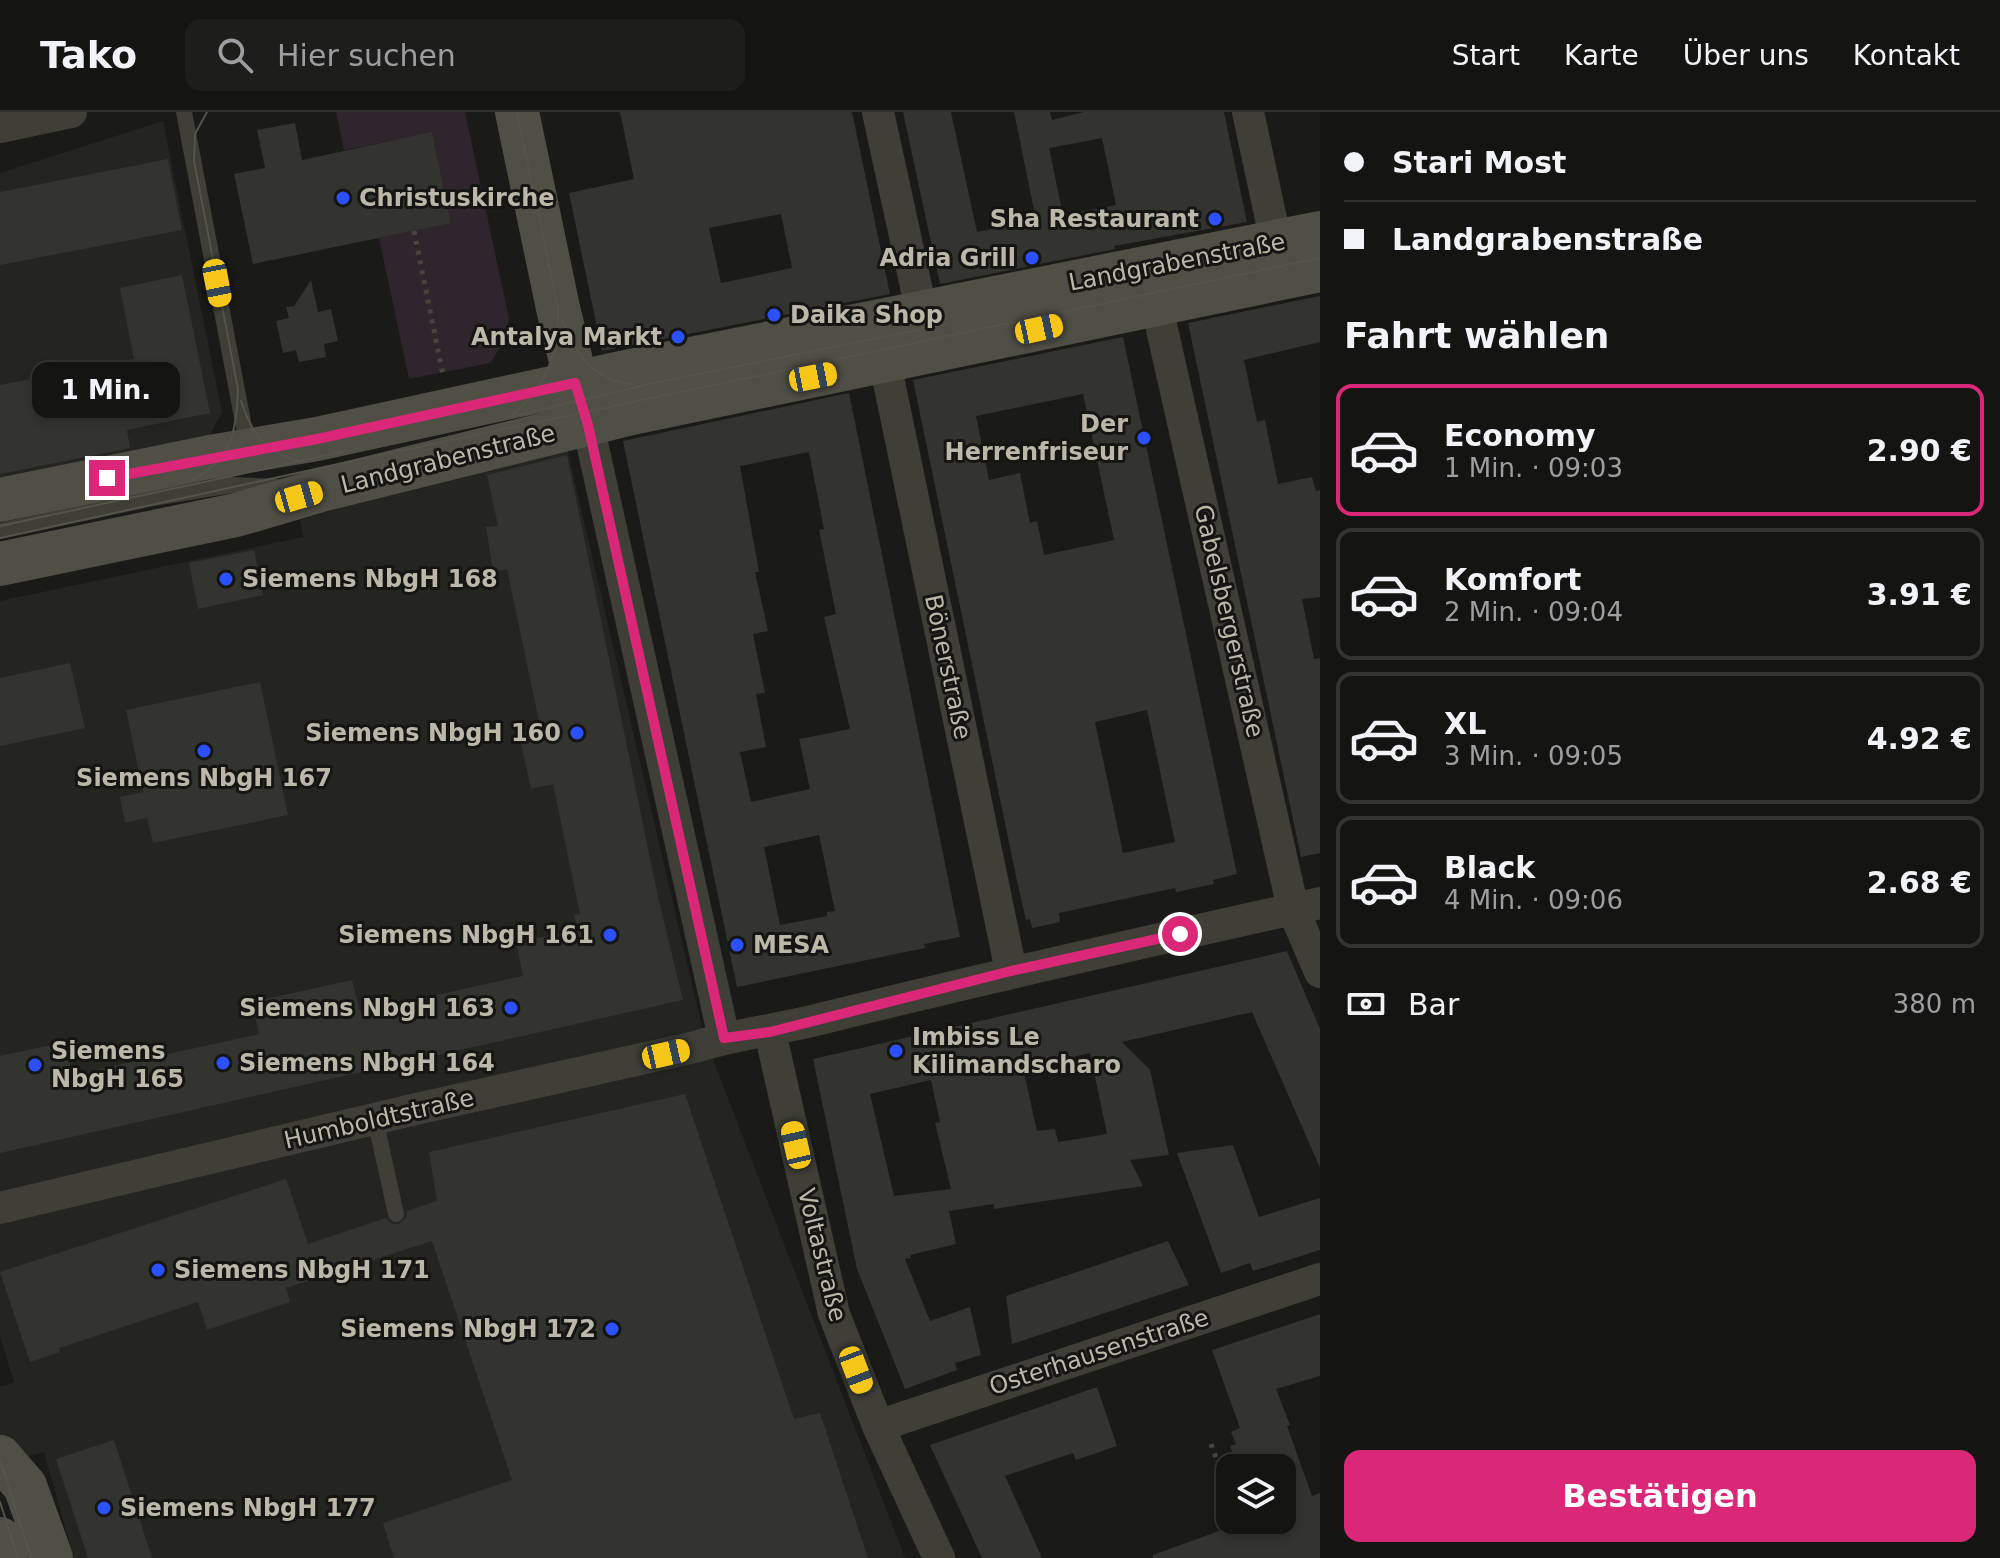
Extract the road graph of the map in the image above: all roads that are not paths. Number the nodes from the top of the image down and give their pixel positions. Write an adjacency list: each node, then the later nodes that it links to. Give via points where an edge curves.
1 (71, 112): 6 (street)
2 (184, 112): 15 (lane)
3 (517, 112): 13 (main road)
4 (878, 112): 11 (street)
5 (1248, 112): 8 (street)
6 (0, 127)
7 (1320, 233): 8 (main road, Landgrabenstraße)
8 (1276, 242): 10 (main road, Landgrabenstraße)
9 (1320, 270): 10 (main road, Landgrabenstraße)
10 (1152, 285): 11 (main road, Landgrabenstraße); 12 (main road, Landgrabenstraße); 21 (street, Gabelsbergerstraße)
11 (922, 314): 13 (main road, Landgrabenstraße)
12 (885, 363): 14 (main road, Landgrabenstraße); 22 (street, Bönerstraße)
13 (575, 383): 14 (main road); 15 (main road, Landgrabenstraße)
14 (588, 425): 16 (main road, Landgrabenstraße); 25 (street)
15 (229, 454): 17 (lane); 18 (main road, Landgrabenstraße)
16 (325, 489): 17 (lane, via 231,485); 20 (main road, Landgrabenstraße, via 236,515)
17 (153, 498): 19 (lane)
18 (0, 500)
19 (0, 531)
20 (0, 564)
21 (1306, 906): 22 (street, Humboldtstraße); 23 (street, Gabelsbergerstraße)
22 (1011, 971): 24 (street, Humboldtstraße)
23 (1320, 972)
24 (770, 1032): 25 (street, Humboldtstraße); 30 (street, Voltastraße, via 834,1314)
25 (724, 1038): 26 (street, Humboldtstraße)
26 (375, 1119): 27 (street, Humboldtstraße); 28 (lane)
27 (0, 1208)
28 (396, 1214)
29 (1320, 1279): 30 (street, Osterhausenstraße)
30 (878, 1426): 35 (street, Voltastraße)
31 (0, 1457): 34 (main road, via 25,1486)
32 (0, 1539): 33 (main road)
33 (5, 1558)
34 (51, 1558)
35 (939, 1558)

